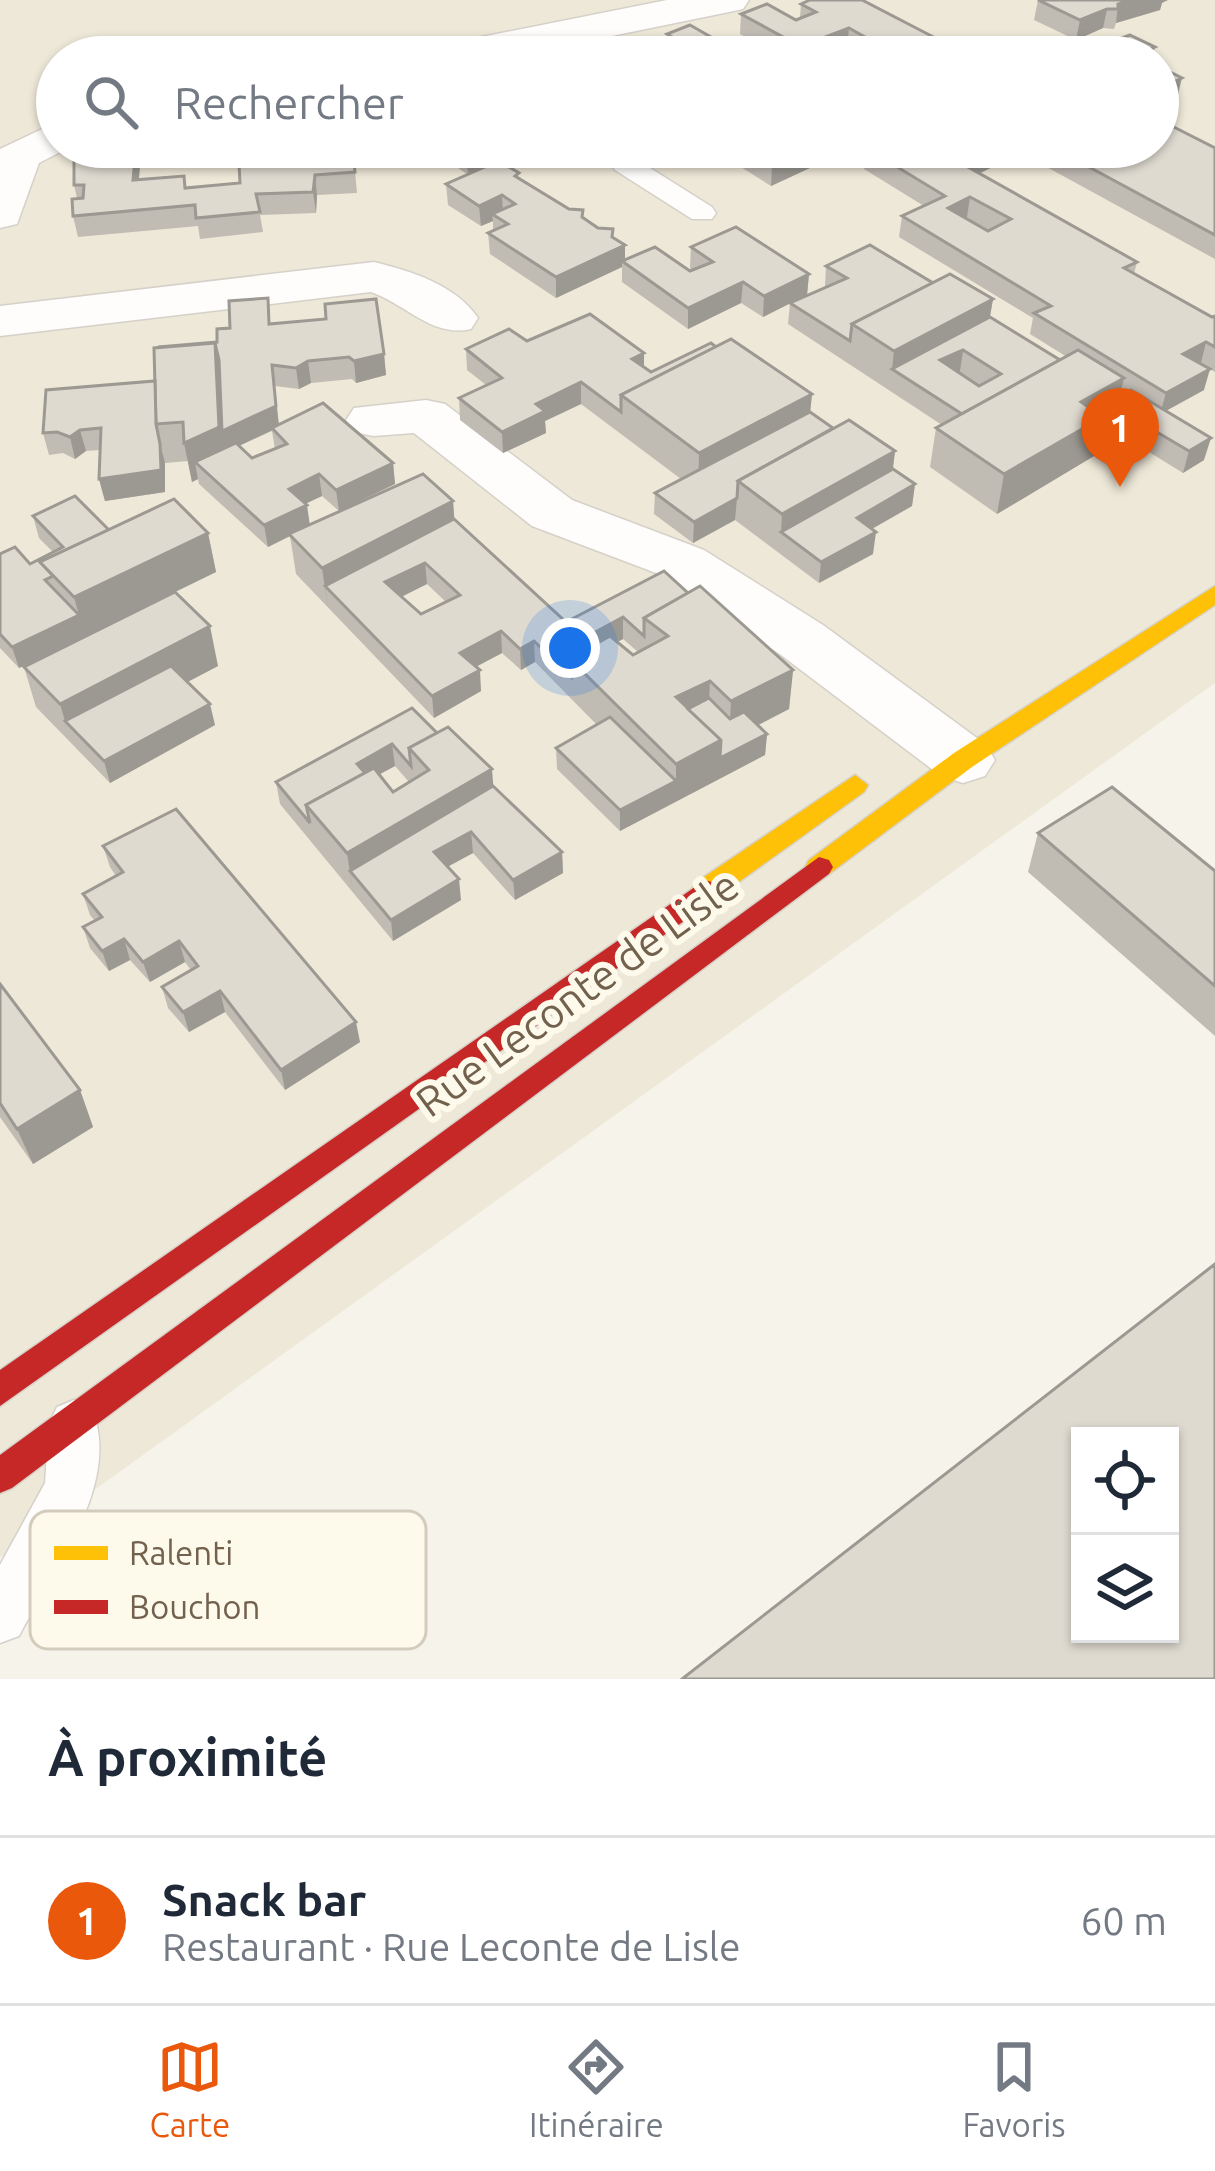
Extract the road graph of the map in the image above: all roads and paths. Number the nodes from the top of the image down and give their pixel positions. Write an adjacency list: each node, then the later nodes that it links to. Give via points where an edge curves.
1 (730, 0): 2 (street)
2 (596, 36)
3 (36, 146): 6 (street, via 18,155)
4 (631, 168): 5 (lane)
5 (702, 213)
6 (0, 214)
7 (453, 317): 8 (street, via 374,277)
8 (0, 321)
9 (373, 420): 13 (street, via 426,416 552,513 684,562)
10 (1215, 594): 12 (main road, Rue Leconte de Lisle)
11 (1215, 604): 12 (lane)
12 (1165, 623): 13 (main road, Rue Leconte de Lisle)
13 (937, 740): 16 (main road, Rue Leconte de Lisle)
14 (871, 774): 15 (main road, Rue Leconte de Lisle)
15 (0, 1390)
16 (74, 1420): 17 (main road, Rue Leconte de Lisle); 18 (lane, via 70,1488)
17 (0, 1476)
18 (58, 1511)
19 (30, 1562): 20 (lane)
20 (0, 1617)

